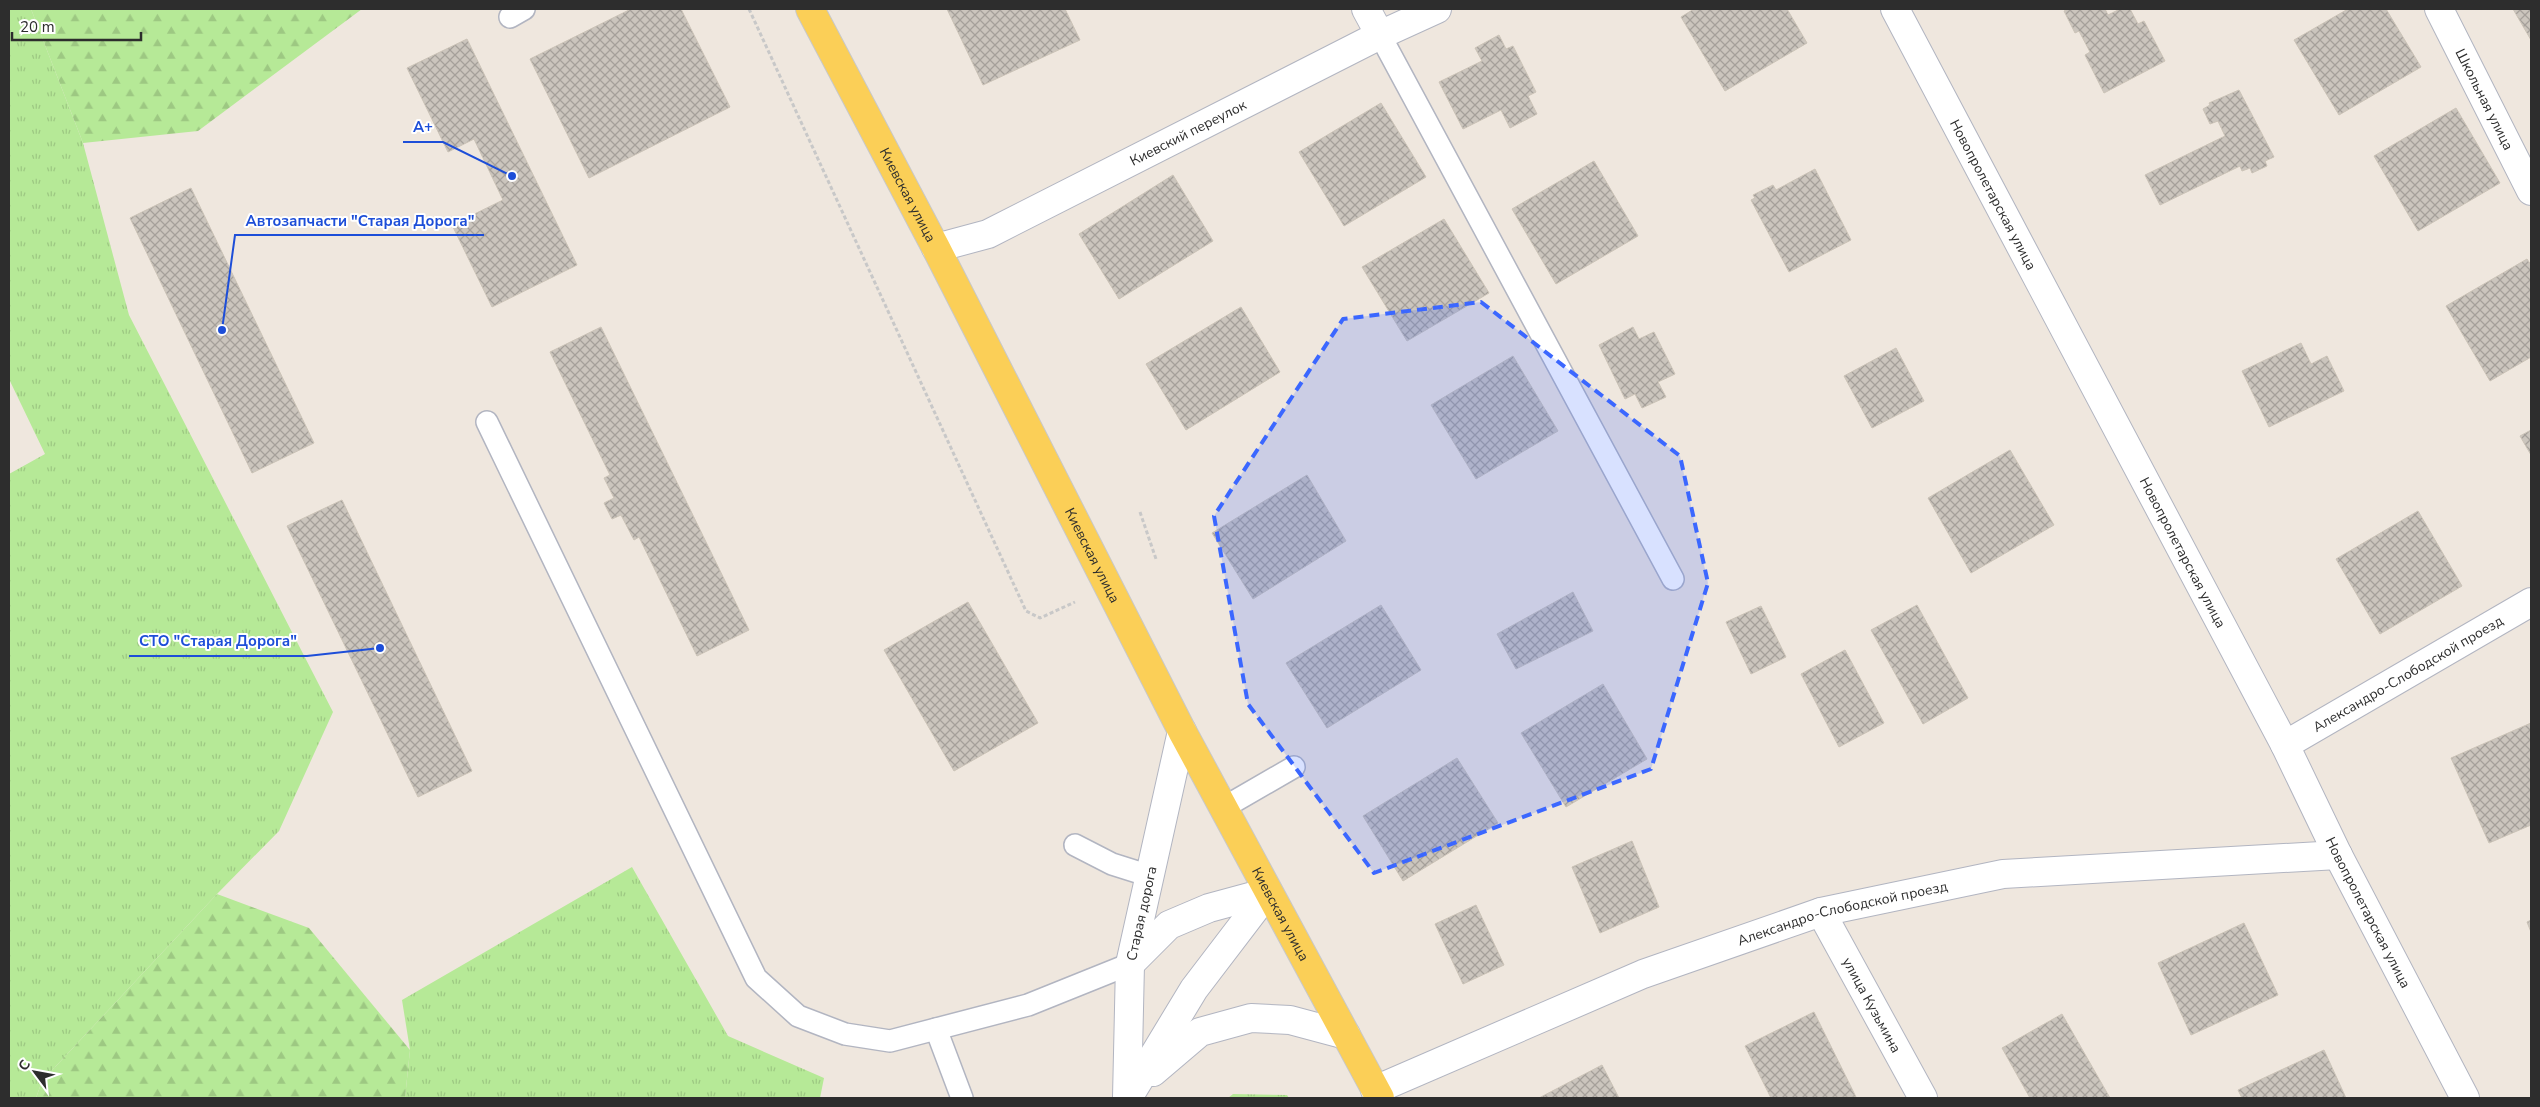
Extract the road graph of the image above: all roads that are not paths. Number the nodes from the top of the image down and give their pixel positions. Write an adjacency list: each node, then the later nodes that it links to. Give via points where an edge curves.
1 (810, 9): 8 (main road, Киевская улица)
2 (1366, 9): 6 (street)
3 (1437, 9): 6 (street, Киевский переулок)
4 (1895, 9): 13 (street, Новопролетарская улица)
5 (2439, 9): 7 (street, Школьная улица)
6 (1380, 35): 8 (street, Киевский переулок, via 988,234); 10 (lane)
7 (2531, 191)
8 (936, 248): 12 (main road, Киевская улица)
9 (487, 422): 22 (lane, via 756,978 798,1016 845,1034 890,1041)
10 (1673, 579)
11 (2531, 602): 13 (street, Александро-Слободской проезд)
12 (1182, 731): 15 (main road, Киевская улица); 18 (street, Старая дорога)
13 (2284, 745): 17 (street, Новопролетарская улица)
14 (1294, 766): 15 (lane)
15 (1223, 808): 19 (main road, Киевская улица)
16 (1075, 845): 18 (lane, via 1112,864)
17 (2338, 854): 20 (street, Александро-Слободской проезд, via 2003,874); 28 (street, Новопролетарская улица)
18 (1150, 876): 21 (street, Старая дорога)
19 (1268, 892): 21 (street, via 1209,908 1169,925); 23 (main road, Киевская улица); 26 (street, via 1194,989)
20 (1821, 912): 24 (street, Александро-Слободской проезд, via 1643,974); 27 (street, улица Кузьмина)
21 (1130, 964): 22 (lane, via 1028,1005); 26 (street, Старая дорога)
22 (936, 1029): 25 (lane)
23 (1346, 1035): 24 (main road, Киевская улица); 26 (street, via 1290,1020 1250,1018 1200,1032 1160,1065)
24 (1378, 1094)
25 (962, 1098)
26 (1128, 1098)
27 (1923, 1098)
28 (2465, 1098)

